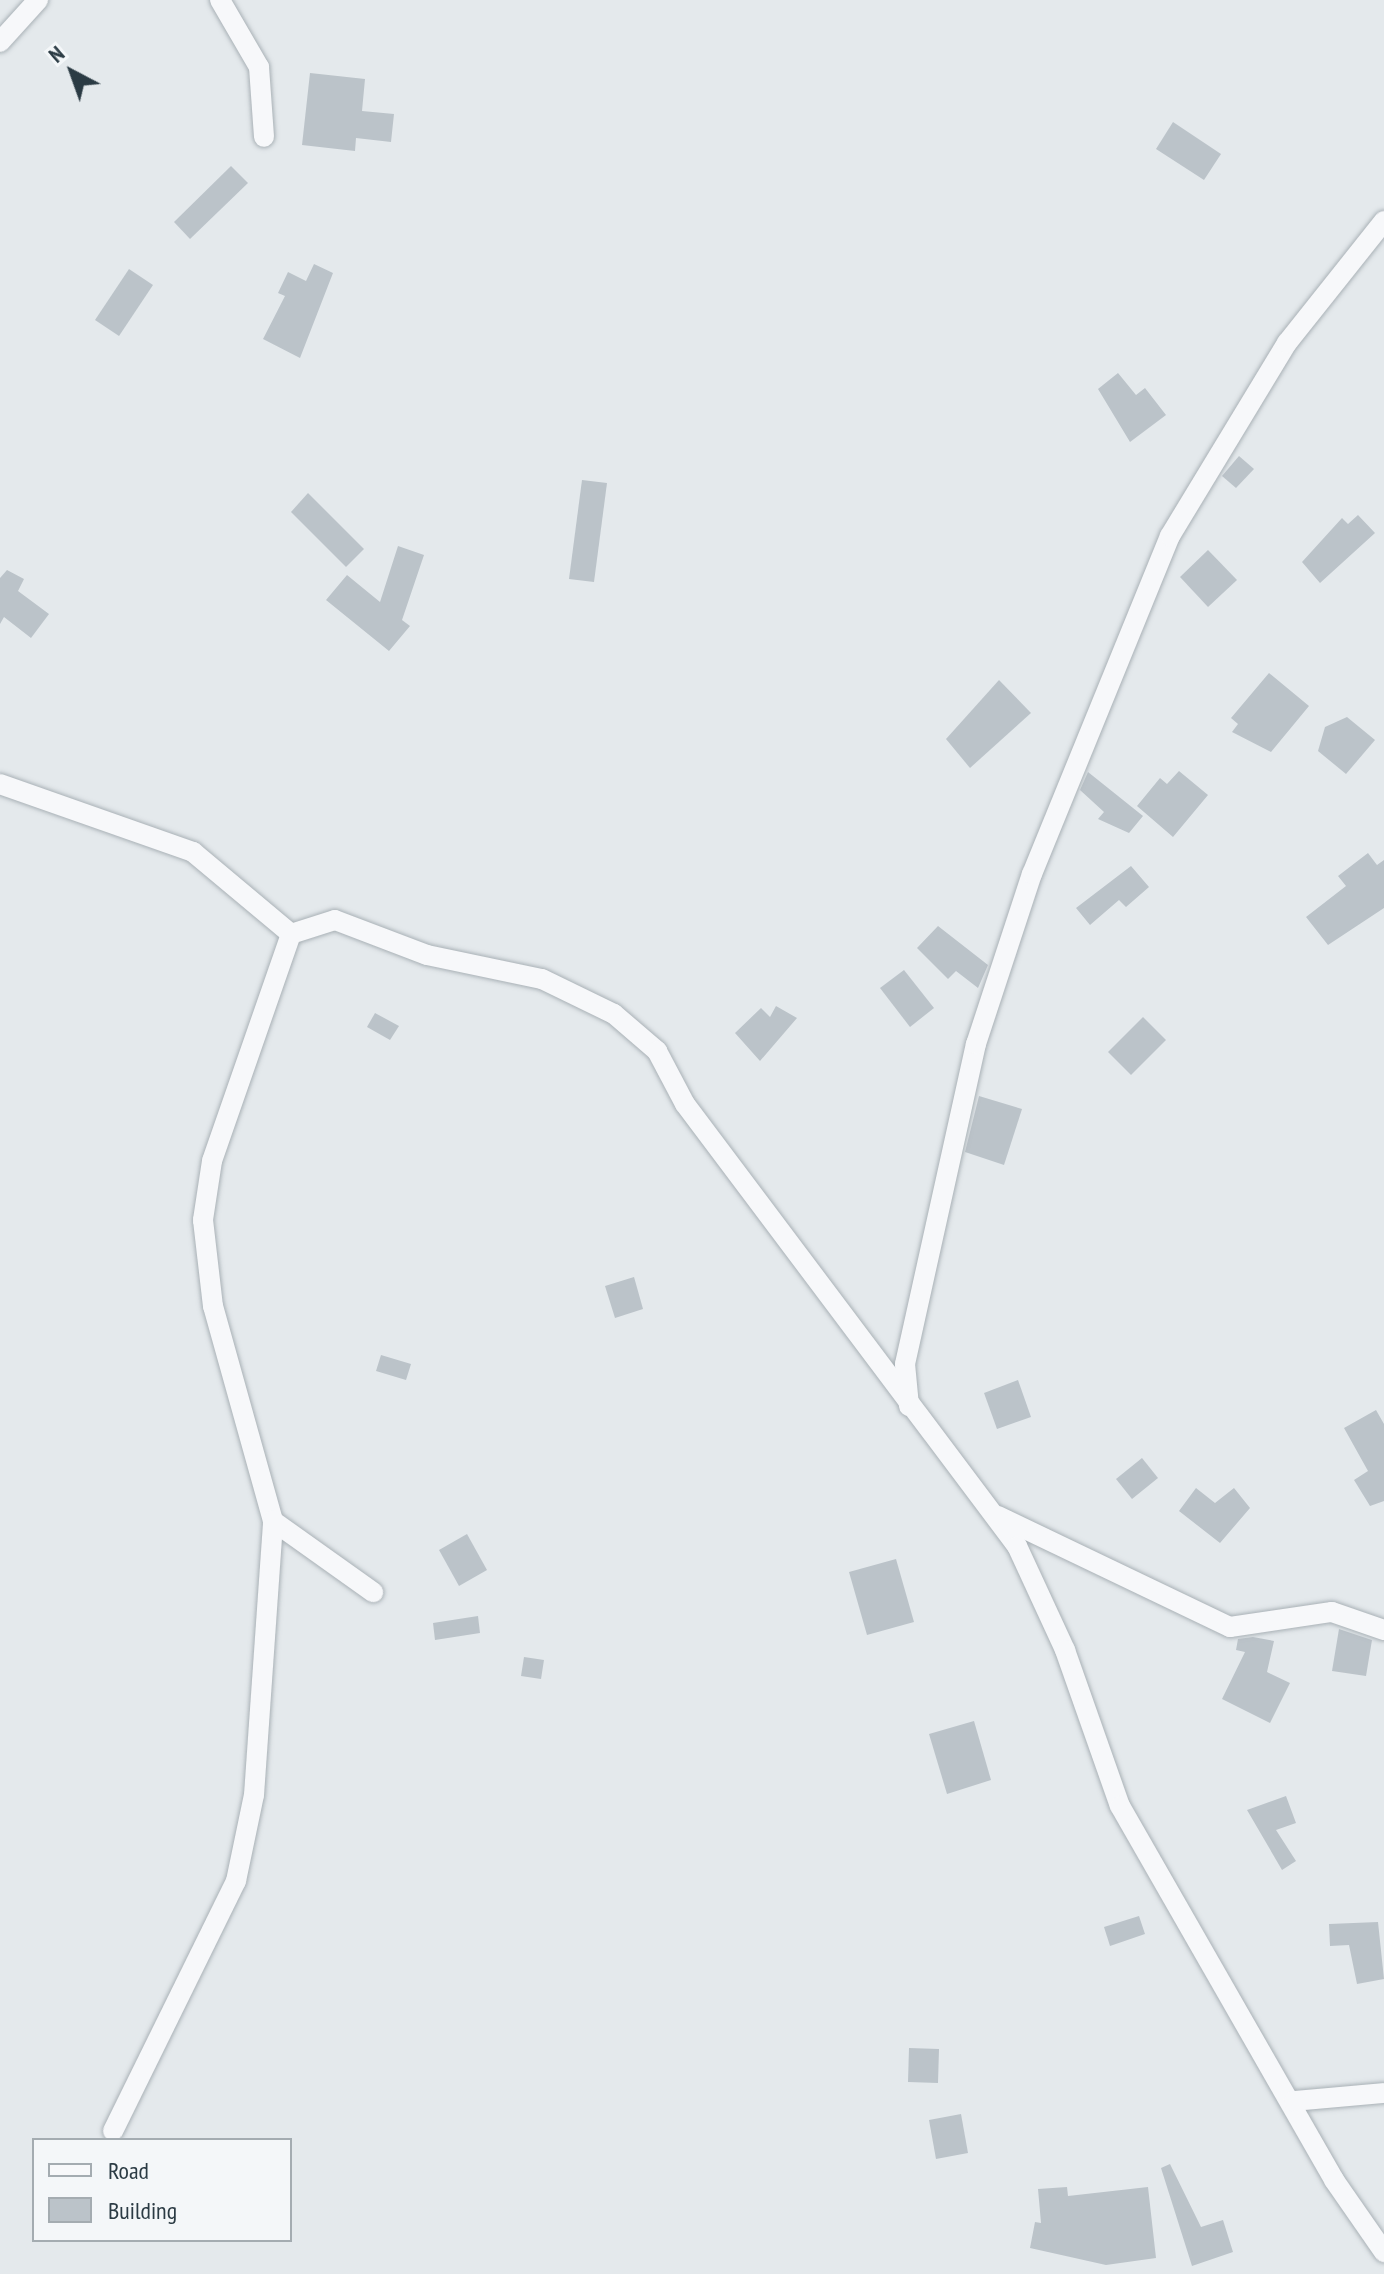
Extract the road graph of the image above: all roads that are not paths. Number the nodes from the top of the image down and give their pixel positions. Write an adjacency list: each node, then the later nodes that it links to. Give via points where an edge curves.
1 (38, 0): 3 (street)
2 (220, 0): 4 (street, via 259,67)
3 (0, 42)
4 (264, 137)
5 (1384, 221): 8 (street, via 1287,343 1170,536 1032,874 976,1044 905,1364)
6 (0, 784): 7 (street, via 193,852)
7 (291, 934): 8 (street, via 335,920 427,955 542,979 614,1014 657,1051 685,1104); 10 (street, via 212,1161 203,1220 226,1367)
8 (909, 1410): 9 (street)
9 (998, 1516): 12 (street, via 1230,1627 1332,1612); 14 (street, via 1041,1594 1120,1806)
10 (273, 1521): 11 (street); 15 (street, via 254,1795 236,1881)
11 (373, 1592)
12 (1384, 1630)
13 (1384, 2093): 14 (street)
14 (1294, 2101): 16 (street, via 1334,2180)
15 (113, 2131)
16 (1384, 2252)

